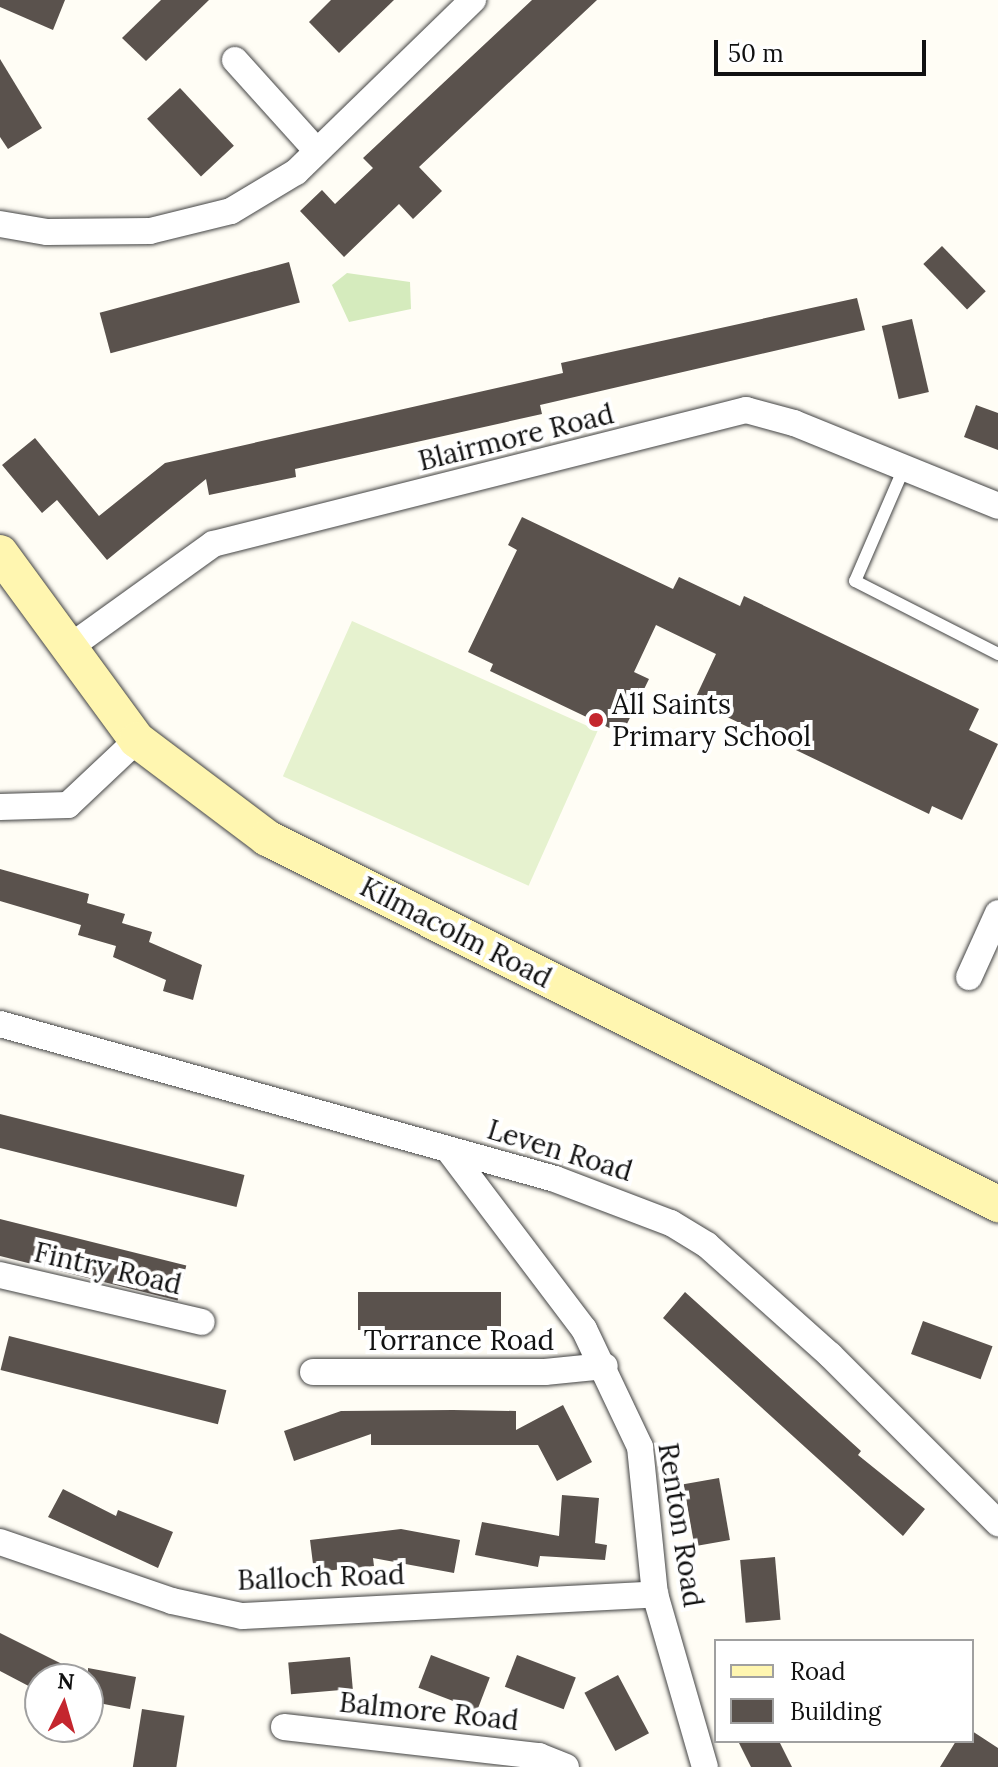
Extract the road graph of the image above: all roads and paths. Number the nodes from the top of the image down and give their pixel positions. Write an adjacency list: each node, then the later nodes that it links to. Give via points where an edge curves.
1 (473, 0): 3 (street)
2 (235, 60): 3 (street)
3 (316, 150): 4 (street, via 296,172 231,211 164,228 47,232)
4 (0, 224)
5 (904, 468): 6 (street, Blairmore Road); 8 (street, Blairmore Road, via 746,410 213,544); 9 (lane, via 855,581)
6 (998, 506)
7 (0, 553): 8 (main road, Kilmacolm Road)
8 (67, 649): 10 (main road, Kilmacolm Road)
9 (998, 654)
10 (137, 740): 11 (street, via 68,805); 16 (main road, Kilmacolm Road, via 267,838)
11 (0, 807)
12 (998, 913): 13 (street)
13 (969, 977)
14 (0, 1024): 15 (street, Leven Road)
15 (450, 1152): 19 (street, Renton Road, via 584,1329); 21 (street, Leven Road, via 628,1203 707,1245 830,1355)
16 (998, 1204)
17 (0, 1275): 18 (street, Fintry Road)
18 (202, 1322)
19 (605, 1366): 20 (street, Torrance Road, via 545,1372); 23 (street, Renton Road, via 640,1447)
20 (313, 1372)
21 (998, 1523)
22 (0, 1542): 23 (street, Balloch Road, via 172,1601 242,1616)
23 (655, 1594): 26 (street, Renton Road)
24 (284, 1727): 25 (street, Balmore Road, via 539,1756)
25 (566, 1767)
26 (705, 1767)

